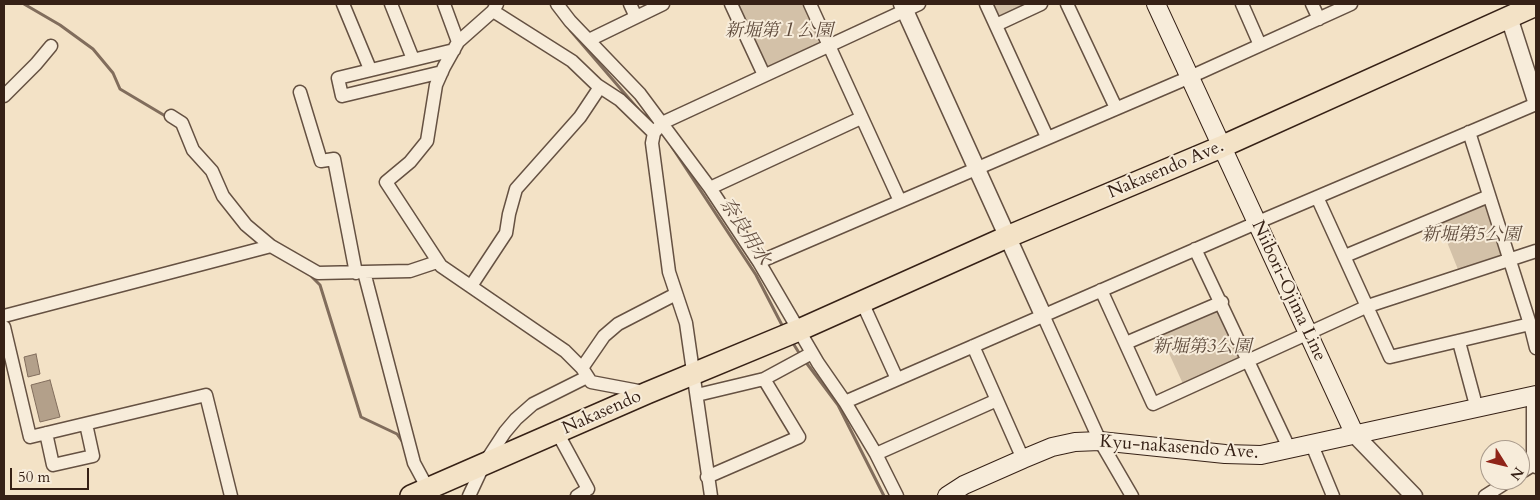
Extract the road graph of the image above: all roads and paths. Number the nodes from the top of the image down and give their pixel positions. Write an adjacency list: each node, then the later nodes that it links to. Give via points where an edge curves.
1 (343, 4): 29 (street)
2 (391, 4): 28 (street)
3 (444, 4): 27 (street)
4 (557, 4): 23 (street)
5 (630, 4): 20 (street)
6 (663, 4): 20 (street)
7 (731, 4): 31 (street)
8 (810, 4): 24 (street)
9 (986, 4): 22 (street)
10 (1041, 4): 22 (street)
11 (1066, 4): 37 (street)
12 (1156, 4): 32 (main road, Niibori-Ojima Line)
13 (1242, 4): 25 (street)
14 (1312, 4): 21 (street)
15 (1352, 4): 21 (street)
16 (1536, 5): 19 (highway, Nakasendo Ave.)
17 (908, 6): 24 (street); 45 (street)
18 (495, 7): 27 (street); 33 (street, via 572,62)
19 (1507, 11): 36 (street); 44 (highway, Nakasendo Ave.)
20 (636, 17): 23 (street)
21 (1319, 19): 25 (street)
22 (996, 25): 43 (street)
23 (589, 40): 40 (street, via 640,94)
24 (829, 45): 31 (street); 39 (street)
25 (1260, 45): 32 (street)
26 (51, 46): 34 (street, via 36,64)
27 (456, 46): 28 (street); 30 (street)
28 (413, 59): 29 (street)
29 (370, 69): 30 (street, via 338,78 342,96)
30 (442, 72): 57 (street, via 431,106 427,141 410,162 386,182)
31 (764, 75): 40 (street)
32 (1190, 76): 37 (street); 44 (main road, Niibori-Ojima Line)
33 (600, 87): 42 (street, via 620,100); 60 (street, via 580,118 516,189 506,233)
34 (6, 89)
35 (300, 92): 59 (street, via 321,161 334,159)
36 (1536, 102): 41 (street)
37 (1116, 108): 43 (street)
38 (171, 116): 52 (street, via 182,123 193,150 215,175 223,196 246,225)
39 (861, 118): 46 (street); 49 (street)
40 (662, 123): 42 (street); 46 (street)
41 (1469, 132): 47 (street); 48 (street)
42 (654, 133): 62 (street, via 652,143 669,272)
43 (1047, 137): 45 (street)
44 (1221, 147): 50 (main road, Niibori-Ojima Line); 51 (highway, Nakasendo Ave.)
45 (977, 168): 49 (street); 51 (street)
46 (710, 188): 58 (street)
47 (1489, 196): 55 (street); 56 (street)
48 (1317, 197): 50 (street); 55 (street)
49 (900, 201): 58 (street)
50 (1256, 223): 53 (street); 71 (main road, Niibori-Ojima Line)
51 (1007, 237): 63 (highway, Nakasendo Ave.); 66 (street)
52 (271, 246): 59 (street, via 318,273); 67 (street)
53 (1195, 249): 61 (street); 64 (street)
54 (1536, 250): 56 (street)
55 (1345, 256): 65 (street)
56 (1509, 260): 65 (street); 68 (street)
57 (437, 262): 59 (street, via 410,271); 60 (street)
58 (759, 262): 70 (street)
59 (360, 272): 100 (street)
60 (471, 286): 78 (street, via 565,351)
61 (1101, 290): 66 (street); 73 (street)
62 (676, 294): 78 (street, via 618,324 604,336); 79 (street, via 686,323)
63 (862, 302): 70 (highway, Nakasendo Ave.); 81 (street)
64 (1222, 302): 73 (street); 77 (street)
65 (1368, 306): 71 (street); 72 (street, via 1390,357)
66 (1043, 315): 74 (street); 92 (street)
67 (4, 316)
68 (1530, 324): 72 (street); 75 (street)
69 (4, 327): 90 (street, via 30,437)
70 (791, 333): 76 (street); 79 (highway, Nakasendo)
71 (1309, 334): 77 (street); 91 (main road, Niibori-Ojima Line)
72 (1460, 342): 87 (street)
73 (1126, 343): 77 (street, via 1153,404)
74 (973, 346): 81 (street); 85 (street)
75 (1536, 348)
76 (804, 357): 80 (street); 86 (street)
77 (1248, 360): 94 (street)
78 (584, 373): 82 (street, via 591,382); 97 (street, via 533,404 516,419)
79 (694, 373): 82 (highway, Nakasendo); 83 (street)
80 (764, 379): 83 (street); 99 (street, via 799,437)
81 (897, 379): 86 (street)
82 (647, 393): 89 (highway, Nakasendo)
83 (697, 395): 99 (street)
84 (1534, 396): 87 (main road, Kyu-nakasendo Ave.); 98 (street)
85 (998, 400): 95 (street); 96 (street)
86 (845, 402): 95 (street)
87 (1477, 408): 91 (main road, Kyu-nakasendo Ave.)
88 (86, 424): 90 (street); 90 (street, via 93,456 77,460 53,465); 101 (street, via 206,395)
89 (557, 432): 97 (highway, Nakasendo); 103 (street, via 588,489)
90 (46, 433)
91 (1355, 435): 93 (main road, Kyu-nakasendo Ave.); 109 (street)
92 (1100, 441): 94 (main road, Kyu-nakasendo Ave., via 1225,454 1261,455); 96 (main road, Kyu-nakasendo Ave., via 1052,447); 107 (street)
93 (1312, 445): 94 (main road, Kyu-nakasendo Ave.); 108 (street)
94 (1290, 450)
95 (876, 454): 105 (street)
96 (1023, 459): 106 (main road, Kyu-nakasendo Ave.)
97 (484, 464): 100 (highway, Nakasendo); 102 (street)
98 (1535, 466)
99 (707, 477): 104 (street)
100 (420, 493)
101 (231, 496)
102 (469, 496)
103 (577, 496)
104 (711, 496)
105 (897, 496)
106 (947, 496)
107 (1131, 496)
108 (1333, 496)
109 (1414, 496)

